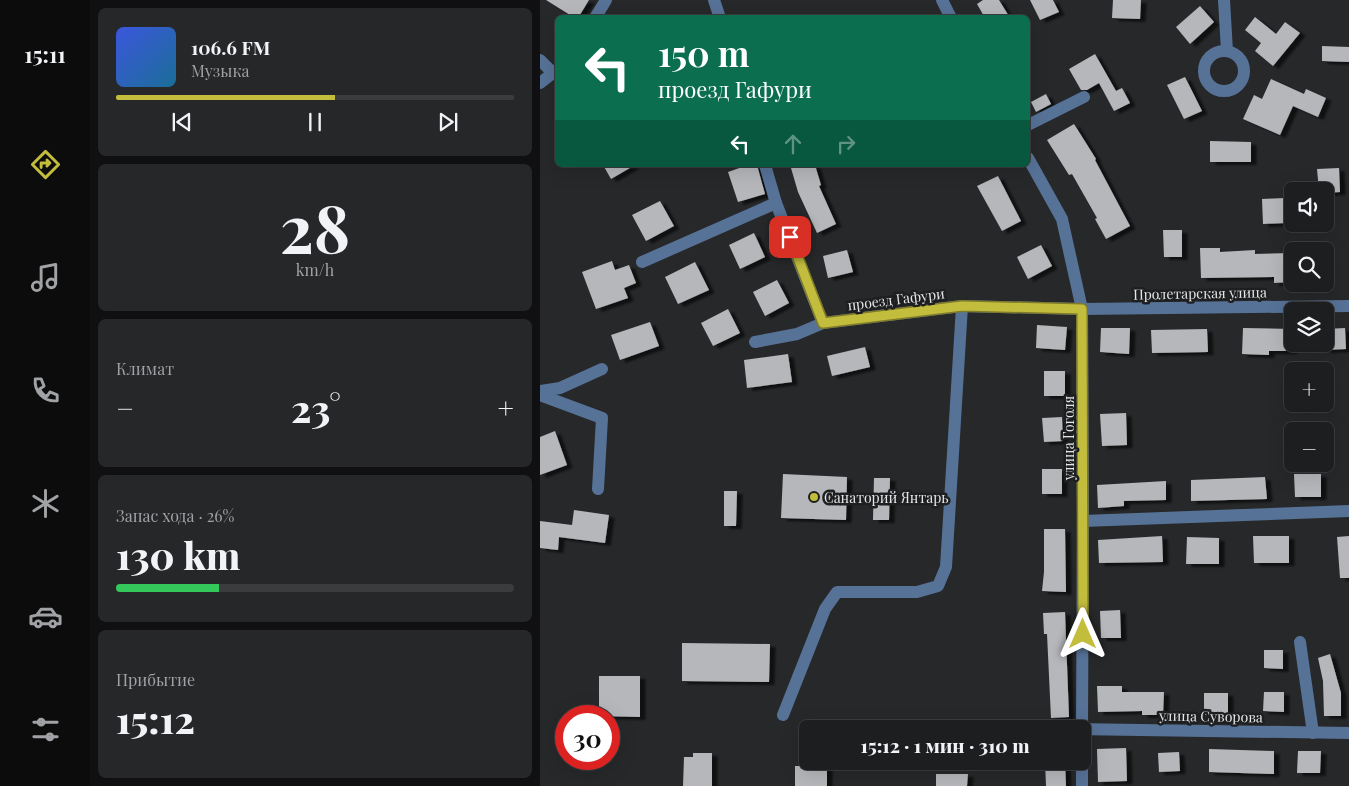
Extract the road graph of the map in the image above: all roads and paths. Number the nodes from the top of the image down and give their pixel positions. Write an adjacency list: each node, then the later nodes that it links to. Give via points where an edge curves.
1 (606, 0): 5 (street)
2 (714, 0): 6 (street)
3 (942, 0): 7 (street)
4 (1224, 0): 8 (street)
5 (597, 15)
6 (719, 15)
7 (950, 15)
8 (1227, 51)
9 (540, 60): 10 (street)
10 (555, 71): 11 (street)
11 (540, 83)
12 (1084, 97): 13 (street)
13 (1030, 124)
14 (1030, 162): 20 (street, улица Гоголя, via 1062,219)
15 (766, 167): 16 (street)
16 (776, 203): 17 (street); 21 (street)
17 (642, 262)
18 (962, 306): 20 (street, проезд Гафури); 21 (street, проезд Гафури); 29 (street, via 946,567 938,586 917,592 837,592 825,609)
19 (1349, 306): 20 (street, Пролетарская улица)
20 (1082, 309): 27 (street, улица Гоголя)
21 (823, 323): 22 (street, проезд Гафури, via 797,334)
22 (755, 342)
23 (602, 369): 24 (street, via 560,388)
24 (540, 393): 25 (street, via 602,418)
25 (598, 489)
26 (1349, 511): 27 (street)
27 (1083, 522): 30 (street, улица Гоголя)
28 (1300, 642): 32 (street)
29 (783, 715)
30 (1082, 720)
31 (1091, 729): 32 (street, улица Суворова)
32 (1313, 733): 33 (street, улица Суворова)
33 (1349, 733)
34 (1082, 770): 35 (street)
35 (1082, 786)

